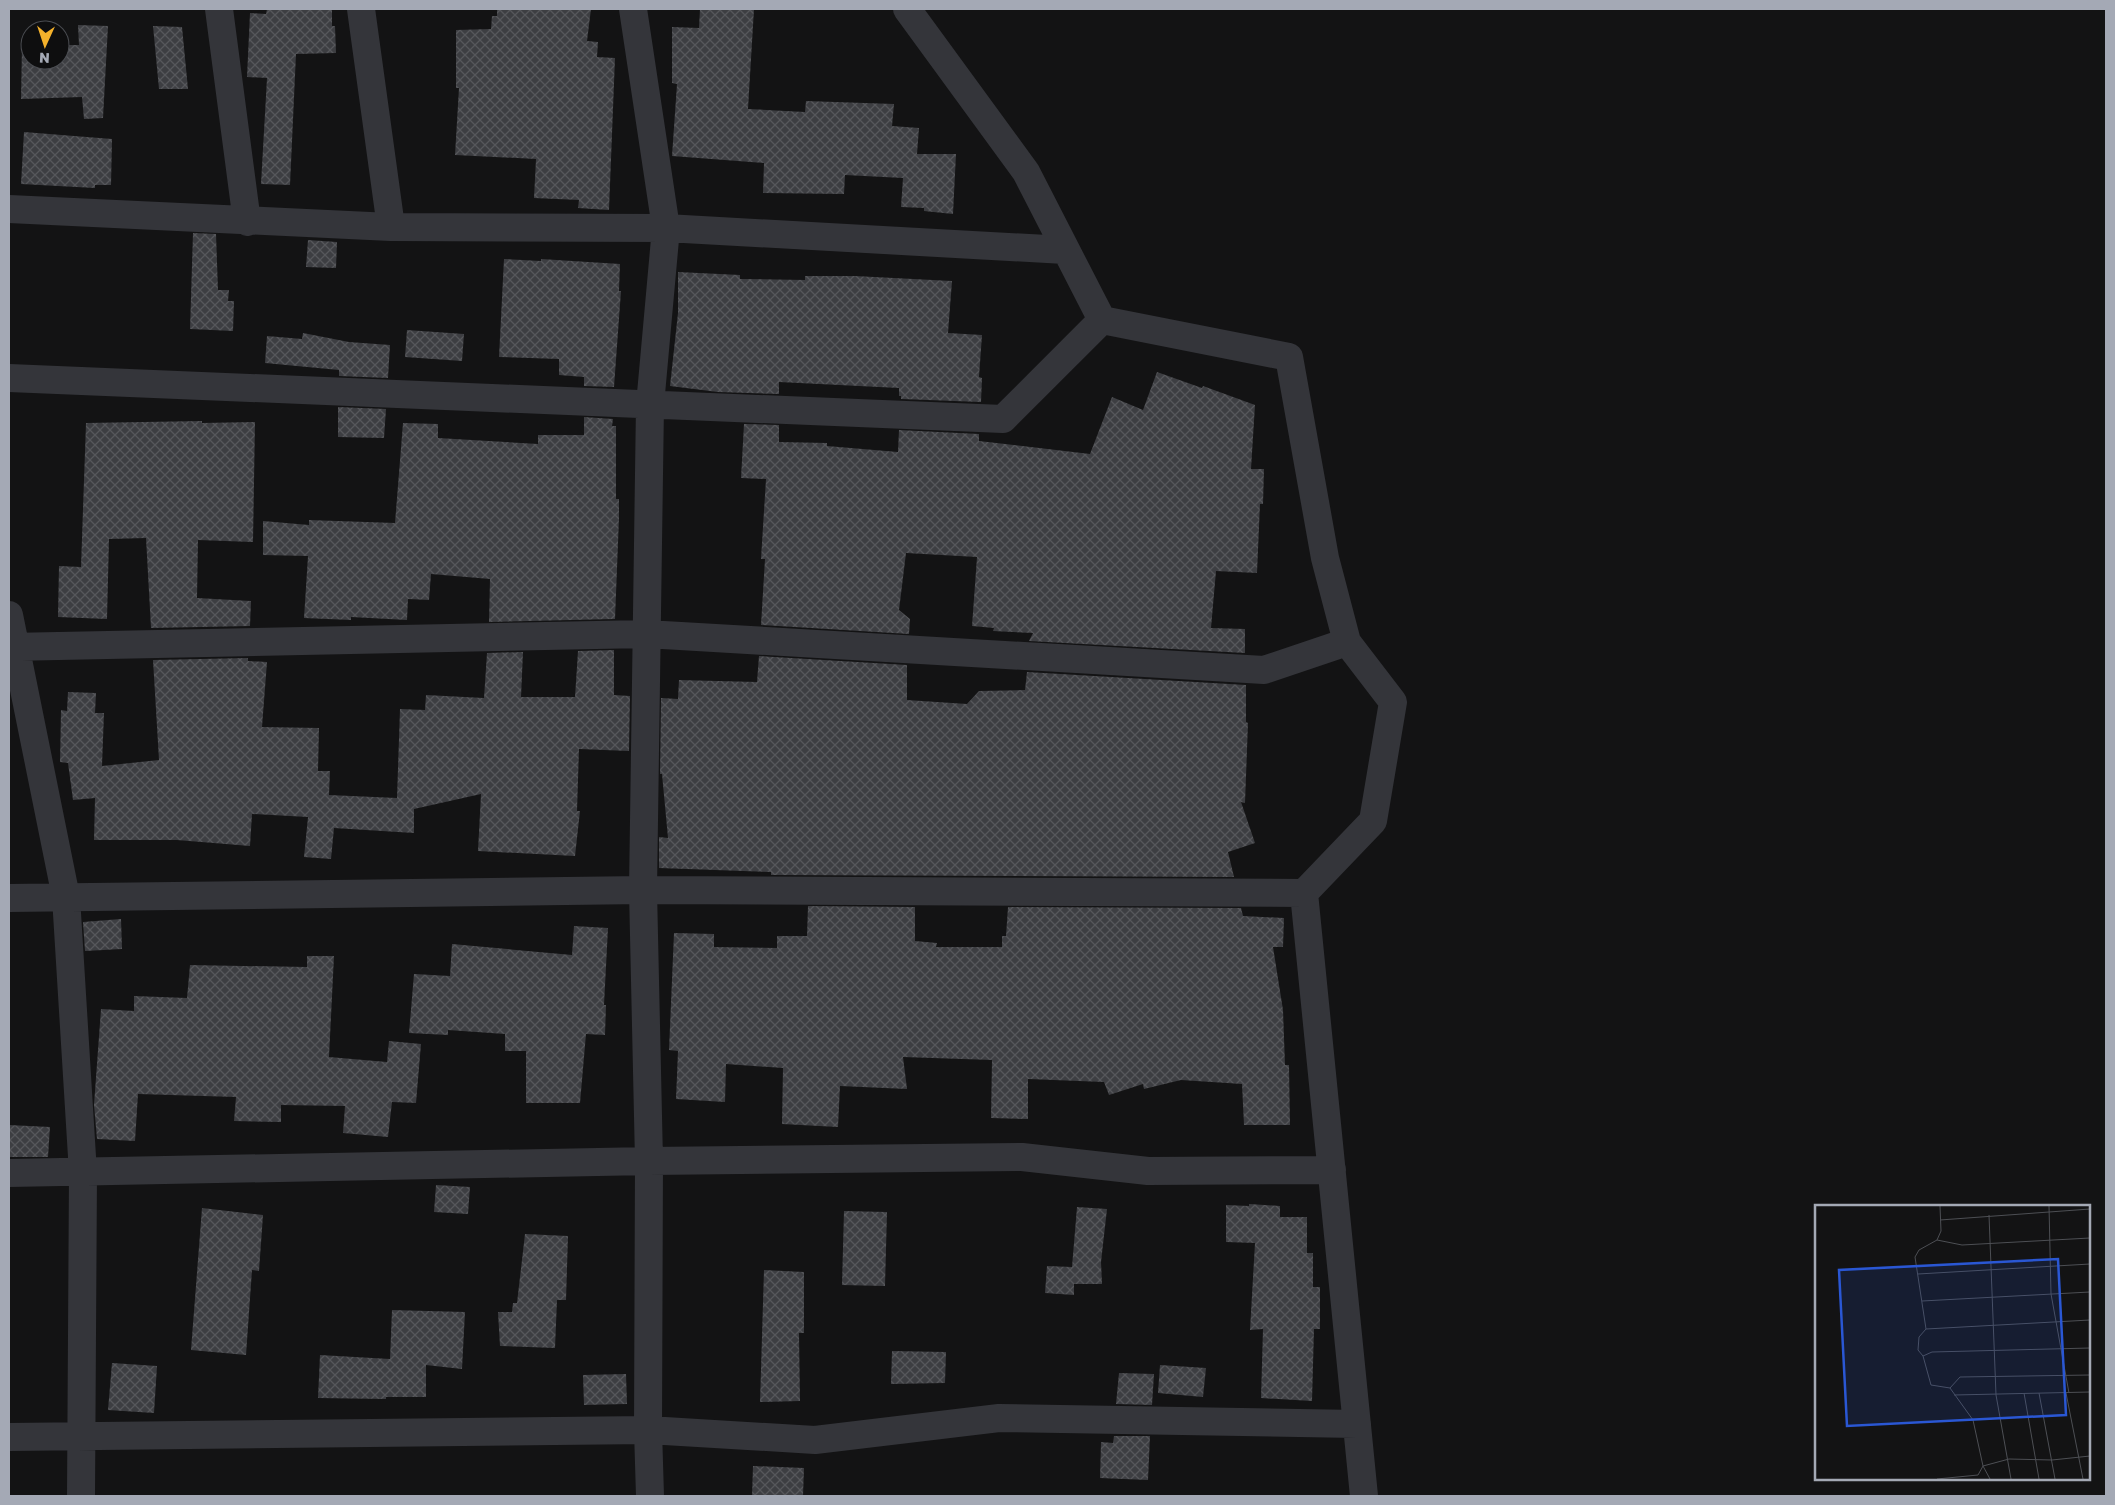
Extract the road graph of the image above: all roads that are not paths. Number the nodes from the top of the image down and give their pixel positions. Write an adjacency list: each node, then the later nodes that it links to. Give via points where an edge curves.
1 (219, 9): 6 (street)
2 (361, 9): 7 (street)
3 (632, 9): 8 (street)
4 (907, 9): 9 (street, via 1026,172)
5 (9, 209): 6 (street)
6 (247, 222): 7 (street)
7 (391, 228): 8 (street)
8 (666, 228): 9 (street); 12 (street)
9 (1065, 250): 10 (street)
10 (1102, 320): 12 (street, via 1003,419); 15 (street, via 1288,357 1325,558)
11 (9, 378): 12 (street)
12 (650, 405): 14 (street)
13 (9, 615): 16 (street)
14 (646, 634): 15 (street, via 1264,670); 16 (street); 17 (street)
15 (1347, 642): 18 (street, via 1393,702 1373,821)
16 (12, 647): 19 (street)
17 (643, 890): 18 (street); 19 (street); 21 (street)
18 (1304, 893): 22 (street)
19 (66, 897): 20 (street); 23 (street)
20 (9, 898)
21 (649, 1161): 22 (street, via 1022,1157 1148,1171); 23 (street); 26 (street)
22 (1332, 1170): 25 (street)
23 (83, 1173): 24 (street); 28 (street)
24 (9, 1174)
25 (1357, 1424): 26 (street, via 999,1418 815,1440); 31 (street)
26 (648, 1430): 28 (street); 30 (street)
27 (9, 1437): 28 (street)
28 (81, 1437): 29 (street)
29 (80, 1496)
30 (650, 1496)
31 (1364, 1496)

